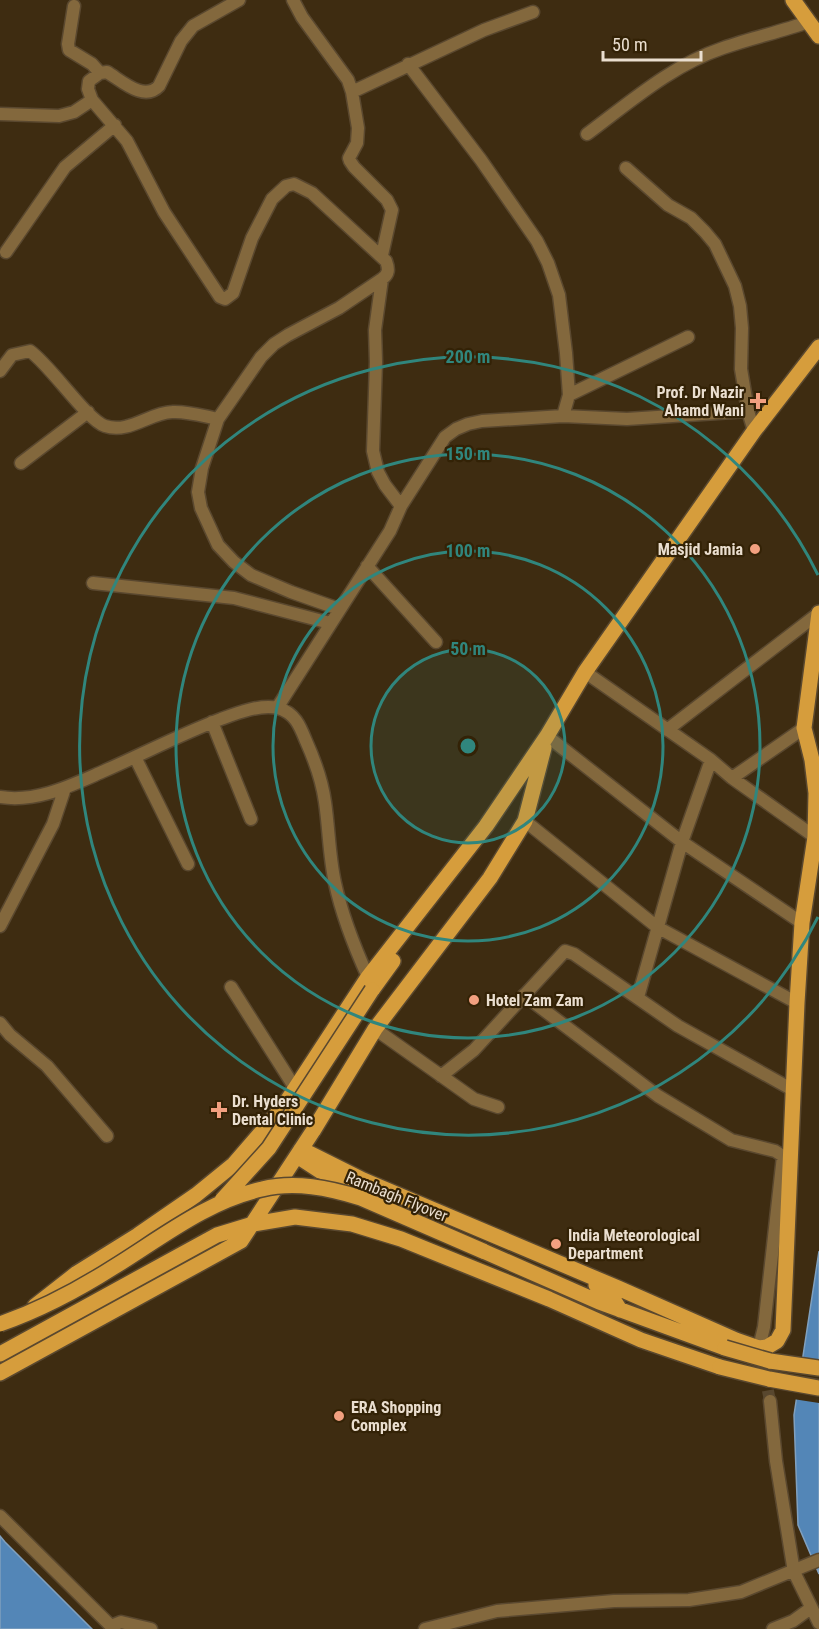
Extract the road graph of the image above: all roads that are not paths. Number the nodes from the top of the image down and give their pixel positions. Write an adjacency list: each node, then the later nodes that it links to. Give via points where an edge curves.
1 (239, 0): 9 (street, via 193,26 154,91 143,93 107,72)
2 (293, 0): 10 (street, via 348,80)
3 (794, 0): 6 (main road)
4 (74, 6): 9 (street, via 69,50)
5 (533, 12): 8 (street)
6 (808, 22): 7 (main road); 14 (street, via 704,56 658,80)
7 (819, 36)
8 (408, 64): 10 (street); 22 (street, via 537,241 556,283 561,306)
9 (100, 73): 11 (street, via 88,85)
10 (352, 92): 17 (street, via 358,135 350,161 392,210)
11 (92, 100): 12 (street, via 59,116); 13 (street)
12 (0, 114)
13 (115, 125): 16 (street, via 64,167); 17 (street, via 140,162 164,212 220,297 225,299 233,293 252,238 272,199 286,186 294,184 312,193)
14 (587, 134)
15 (626, 168): 23 (street, via 668,205 691,218 715,244 740,306 741,369)
16 (6, 252)
17 (382, 255): 18 (street, via 389,267)
18 (382, 279): 26 (street, via 274,344); 29 (street, via 375,330 373,451 378,472)
19 (688, 337): 22 (street)
20 (819, 347): 27 (main road)
21 (0, 370): 24 (street, via 12,354 30,351)
22 (569, 395): 25 (street)
23 (748, 411): 25 (street, via 627,419); 27 (street)
24 (88, 412): 26 (street, via 104,426 118,428 172,411); 28 (street)
25 (563, 416): 29 (street, via 482,421 456,429 445,437)
26 (218, 419): 32 (street, via 198,492 218,545 251,575)
27 (754, 431): 36 (main road)
28 (21, 464)
29 (401, 506): 30 (street)
30 (367, 566): 32 (street); 35 (street)
31 (93, 583): 34 (street, via 234,598)
32 (339, 609): 34 (street)
33 (819, 613): 39 (main road); 40 (street)
34 (330, 623): 37 (street)
35 (436, 642)
36 (585, 672): 40 (street); 41 (main road)
37 (277, 708): 38 (street, via 250,710); 55 (street, via 298,722 320,776 335,885 347,930)
38 (212, 722): 42 (street); 47 (street)
39 (804, 728): 44 (street); 49 (main road, via 816,793)
40 (667, 730): 43 (street)
41 (547, 736): 48 (main road); 50 (street); 55 (main road, via 486,826 477,854)
42 (135, 757): 45 (street); 51 (street)
43 (711, 760): 44 (street); 50 (street)
44 (732, 777): 49 (street)
45 (64, 788): 46 (street, via 21,799); 53 (street, via 53,824)
46 (0, 797)
47 (251, 819)
48 (525, 820): 54 (street); 61 (main road, via 490,878)
49 (815, 837): 52 (main road)
50 (682, 842): 52 (street); 54 (street)
51 (188, 864)
52 (802, 923): 59 (main road)
53 (0, 926)
54 (657, 927): 58 (street); 59 (street)
55 (370, 984): 62 (main road); 70 (main road, bridge, via 269,1148)
56 (231, 987): 65 (street)
57 (524, 995): 58 (street, via 565,951); 63 (street, via 474,1050); 75 (street, via 658,1096 731,1140 783,1156)
58 (638, 997): 66 (street, via 678,1026)
59 (797, 1003): 66 (main road)
60 (0, 1023): 68 (street, via 47,1066)
61 (375, 1029): 63 (street); 64 (main road)
62 (310, 1066): 64 (main road); 65 (main road)
63 (441, 1076): 67 (street, via 474,1099)
64 (342, 1083): 69 (main road)
65 (295, 1088): 74 (main road, via 234,1164 186,1202)
66 (793, 1090): 75 (main road, via 783,1330 777,1341)
67 (498, 1107)
68 (107, 1136)
69 (299, 1152): 71 (main road); 72 (main road, via 320,1171 607,1289); 75 (main road)
70 (220, 1202): 72 (main road, Rambagh Flyover, bridge, via 279,1186 340,1192); 73 (main road, Rambagh Flyover, bridge, via 79,1288)
71 (253, 1224): 76 (main road, via 217,1235); 78 (main road, via 241,1241); 79 (main road, bridge, via 295,1217 351,1224 400,1239 641,1340 720,1367)
72 (620, 1310): 77 (main road, Rambagh Flyover, bridge, via 725,1348 771,1361)
73 (0, 1324)
74 (0, 1329)
75 (760, 1352)
76 (0, 1354)
77 (819, 1368)
78 (0, 1373)
79 (819, 1388)
80 (770, 1401): 83 (street, via 776,1461)
81 (0, 1516): 86 (street)
82 (819, 1560): 83 (street)
83 (796, 1571): 84 (street); 88 (street, via 730,1594 689,1600 614,1601 497,1611)
84 (811, 1608): 85 (street); 89 (street)
85 (819, 1623)
86 (113, 1628): 87 (street, via 121,1622)
87 (151, 1629)
88 (425, 1629)
89 (773, 1629)

